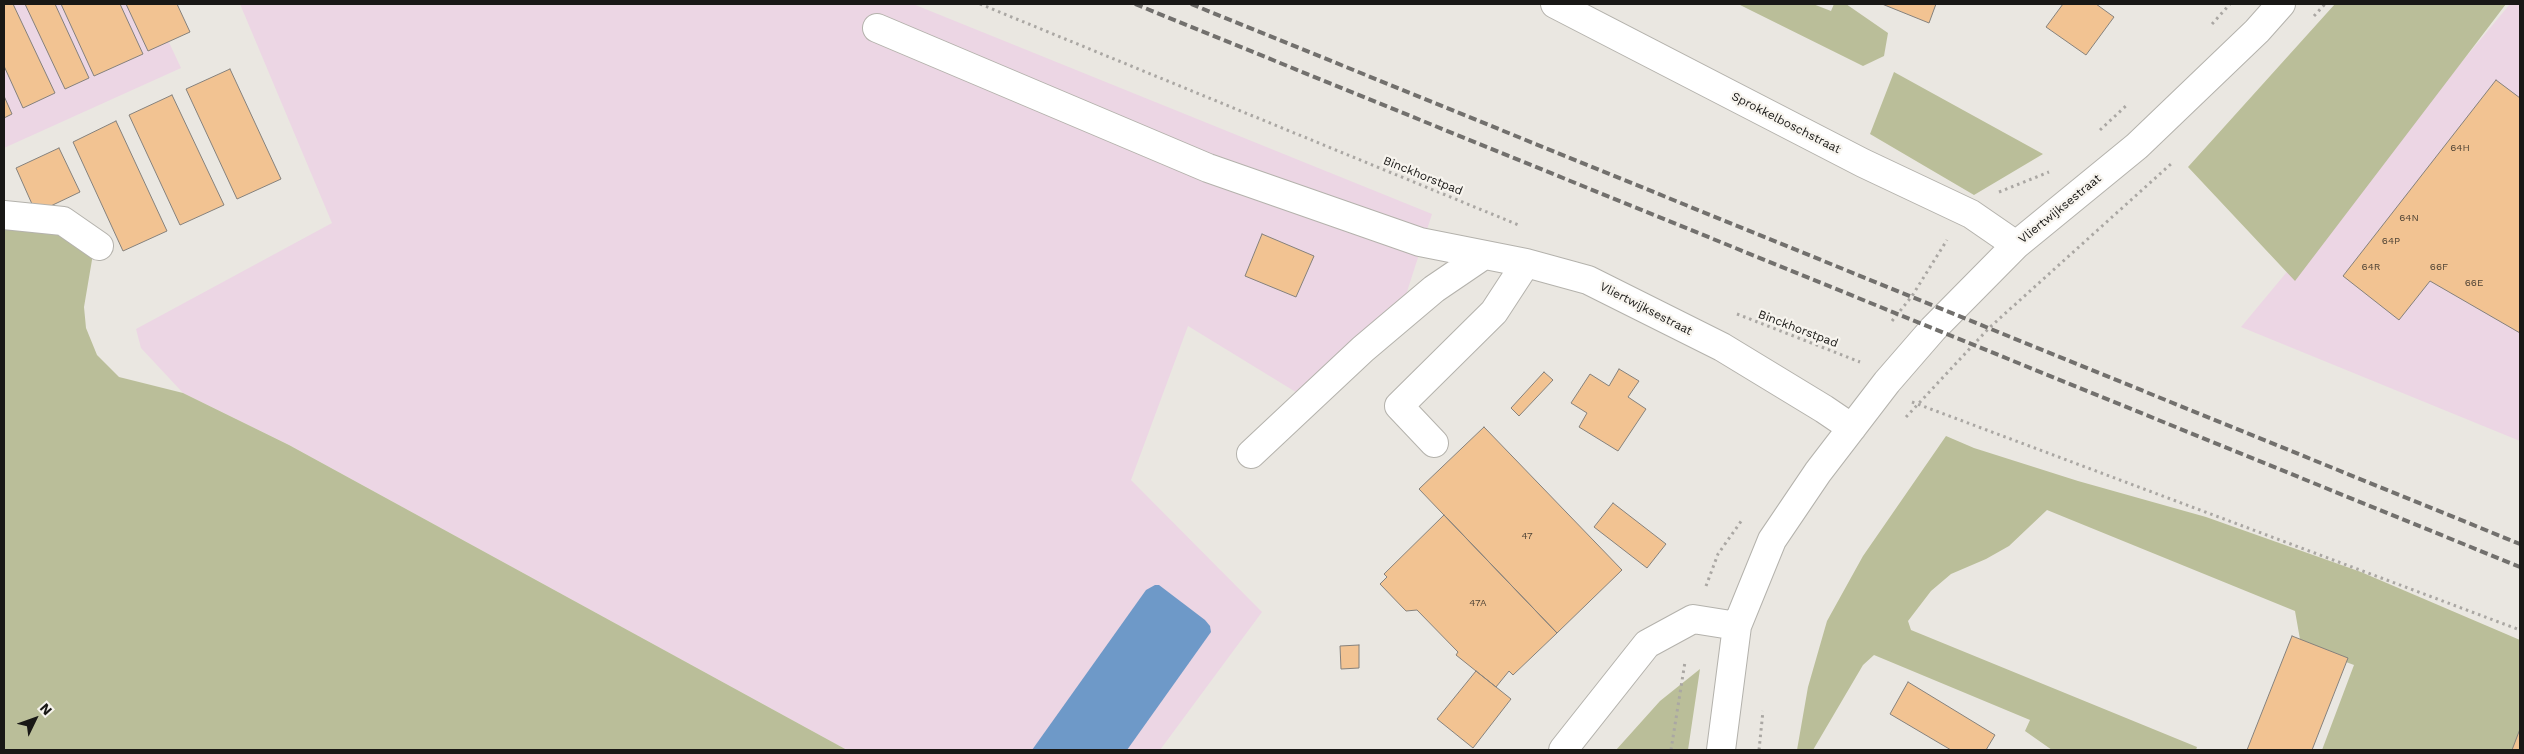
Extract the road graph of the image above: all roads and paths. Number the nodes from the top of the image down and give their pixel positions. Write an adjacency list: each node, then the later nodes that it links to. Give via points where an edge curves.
1 (980, 4): 12 (path, Binckhorstpad)
2 (1555, 4): 10 (street, Sprokkelboschstraat, via 1863,163)
3 (2230, 4): 6 (path)
4 (2281, 4): 13 (street, Vliertwijksestraat, via 2137,146)
5 (877, 28): 15 (street, Vliertwijksestraat, via 1208,168 1420,242)
6 (2206, 30)
7 (2129, 103): 8 (path)
8 (2099, 130)
9 (2055, 170): 10 (path, via 1992,195)
10 (1971, 214): 13 (street, Sprokkelboschstraat); 18 (path, via 1950,236 1912,296)
11 (4, 215): 14 (street, via 63,221)
12 (1527, 228)
13 (2016, 245): 21 (street, Vliertwijksestraat, via 1933,328)
14 (99, 246)
15 (1484, 255): 16 (street, Vliertwijksestraat); 23 (street, via 1434,289 1363,349)
16 (1526, 263): 21 (street, Vliertwijksestraat, via 1588,280 1722,347); 22 (street, via 1494,312 1399,406)
17 (1734, 313): 19 (path, Binckhorstpad, via 1861,362)
18 (1887, 328)
19 (1866, 356)
20 (1903, 420): 25 (path, via 1916,405)
21 (1852, 428): 24 (street, Vliertwijksestraat, via 1772,540)
22 (1434, 443)
23 (1251, 454)
24 (1737, 626): 27 (street, via 1693,619 1647,644); 28 (street, Vliertwijksestraat)
25 (2520, 630)
26 (1763, 706): 29 (path)
27 (1563, 750)
28 (1720, 750)
29 (1759, 750)

